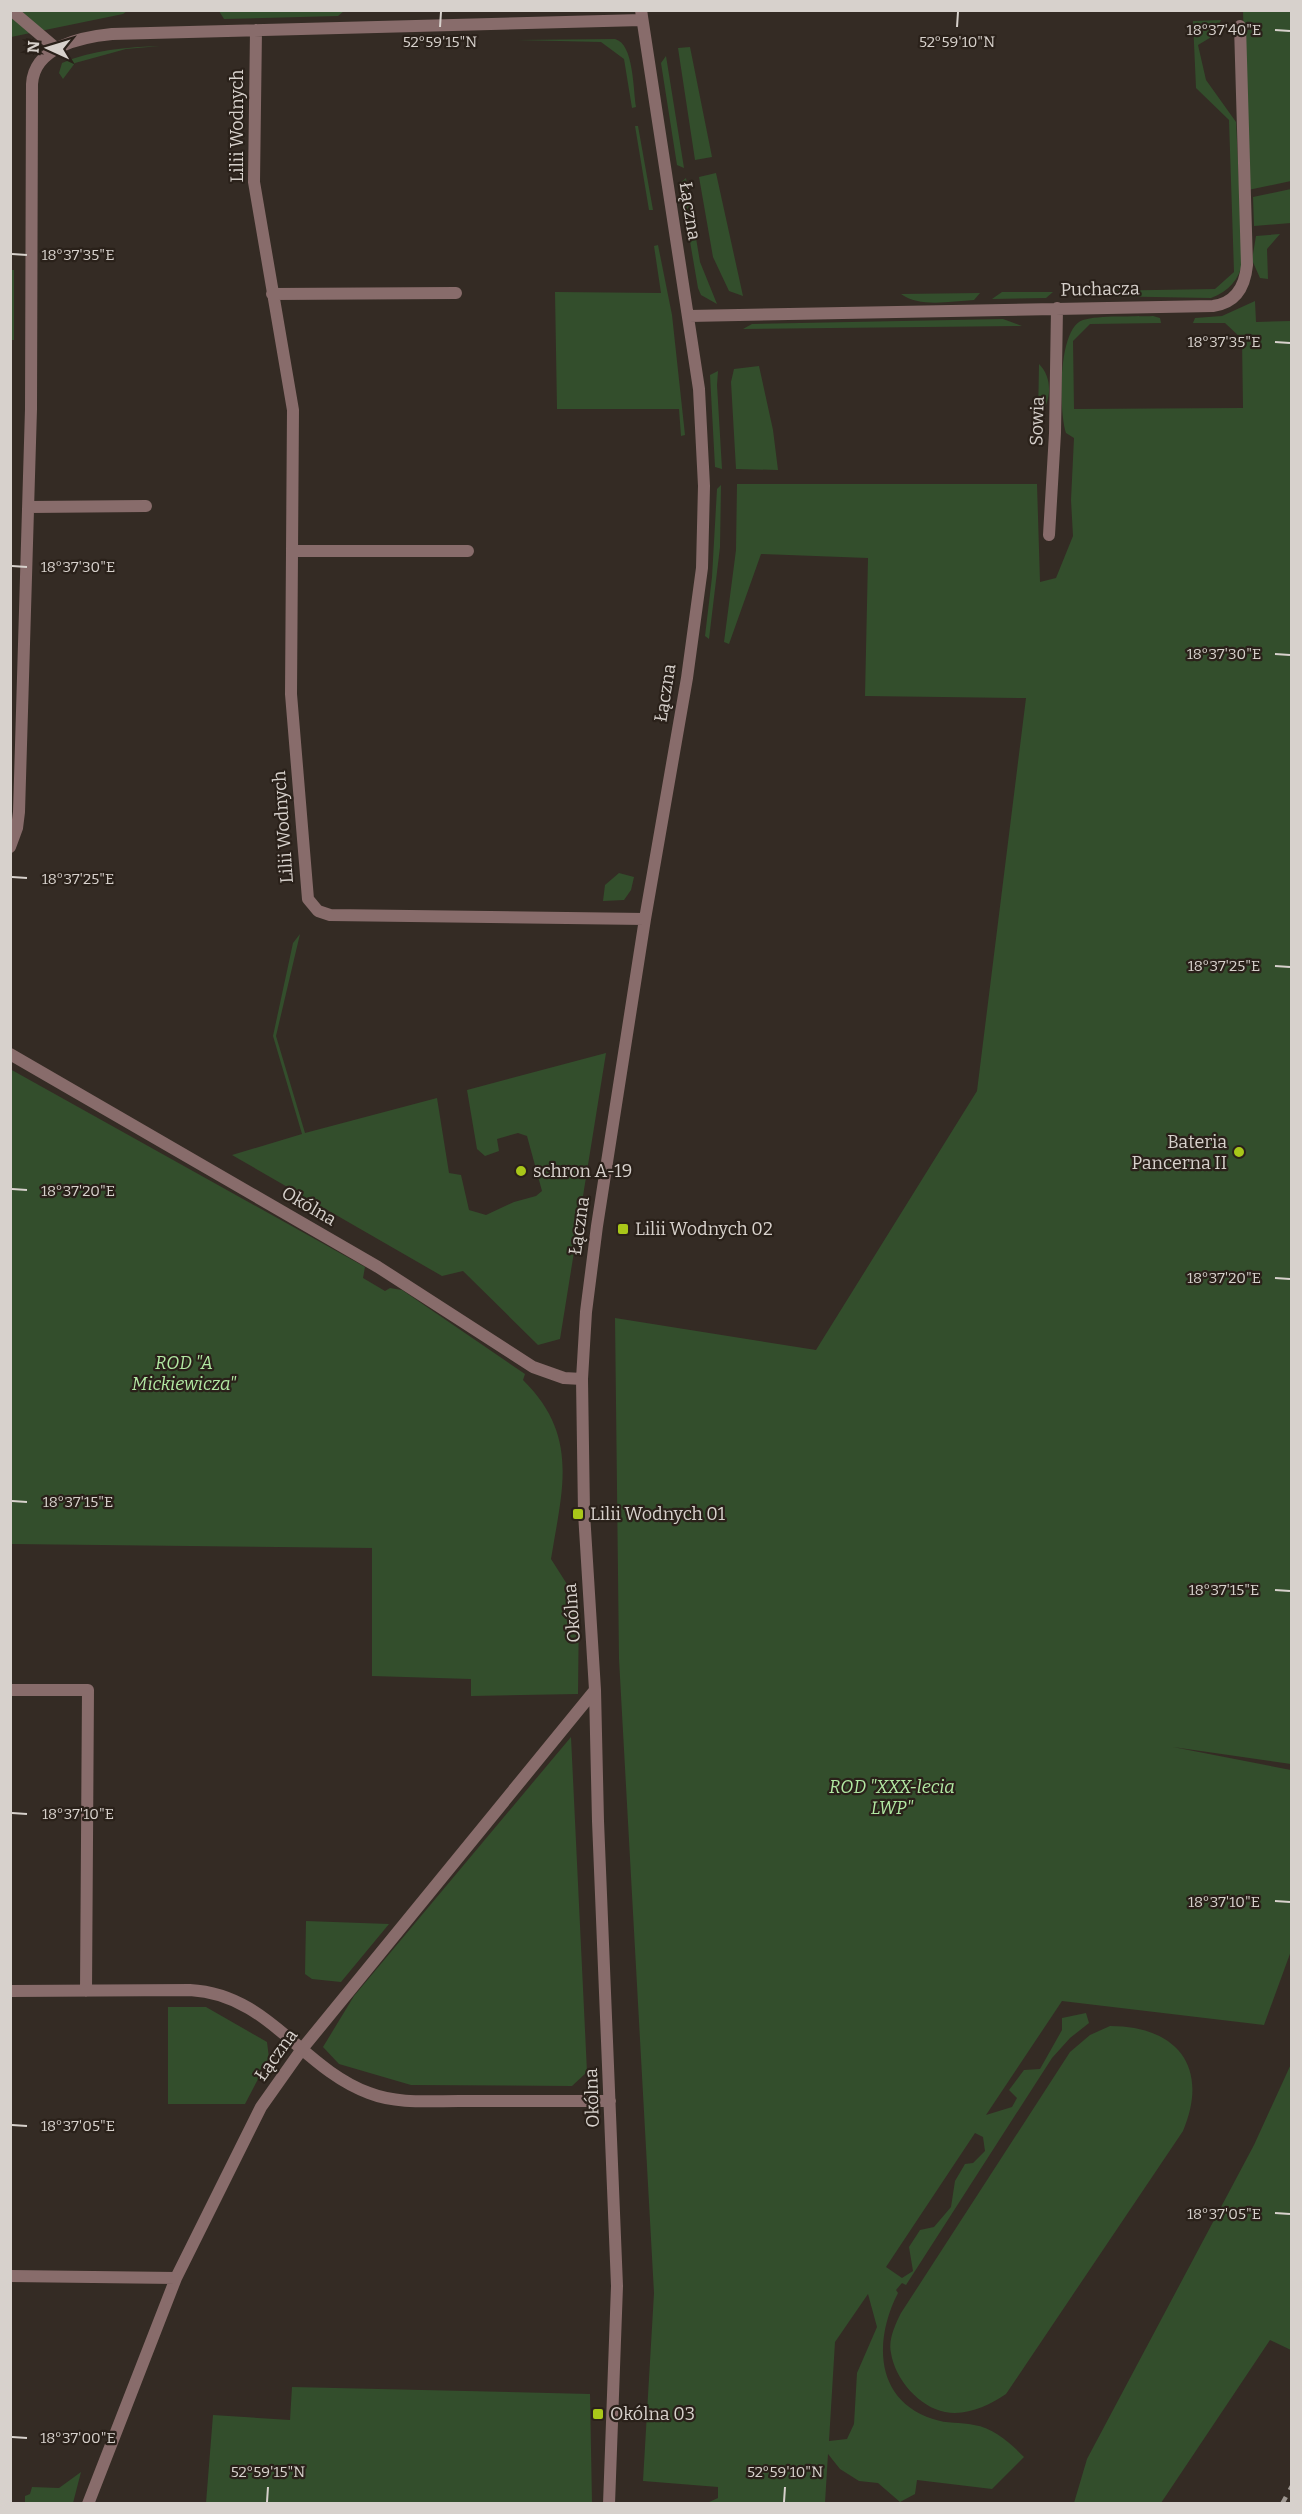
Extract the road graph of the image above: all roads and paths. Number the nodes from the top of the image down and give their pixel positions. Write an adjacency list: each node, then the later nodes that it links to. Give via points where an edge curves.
1 (11, 10): 5 (street)
2 (641, 15): 4 (street); 9 (street, Łączna)
3 (1240, 26): 8 (street, Puchacza, via 1247,265 1239,293 1213,306)
4 (256, 30): 5 (street, via 112,34); 7 (street, Lilii Wodnych, via 254,182)
5 (57, 49): 11 (street, via 35,66 32,84)
6 (456, 293): 7 (street)
7 (272, 294): 14 (street, Lilii Wodnych, via 293,410)
8 (1057, 308): 9 (street, Puchacza); 12 (street, Sowia)
9 (689, 316): 16 (street, Łączna, via 703,446 702,568)
10 (146, 506): 11 (street)
11 (29, 507): 15 (street, via 19,812)
12 (1049, 535)
13 (468, 550): 14 (street)
14 (292, 551): 16 (street, Lilii Wodnych, via 291,694 306,891 314,908 330,915)
15 (10, 847)
16 (645, 919): 18 (street, Łączna, via 597,1226)
17 (10, 1054): 18 (street, Okólna, via 378,1267 533,1367 564,1378)
18 (582, 1379): 20 (street, Okólna, via 584,1513)
19 (10, 1690): 22 (street, via 88,1690)
20 (595, 1690): 23 (street, Łączna); 24 (street, Okólna)
21 (10, 1991): 22 (street)
22 (86, 1991): 23 (street, via 190,1990 218,1994 256,2013)
23 (302, 2049): 24 (street, via 346,2084 395,2100); 26 (street, Łączna, via 261,2107)
24 (610, 2101): 28 (street, Okólna, via 617,2286)
25 (10, 2276): 26 (street)
26 (176, 2278): 27 (street, Łączna)
27 (88, 2504)
28 (609, 2504)

